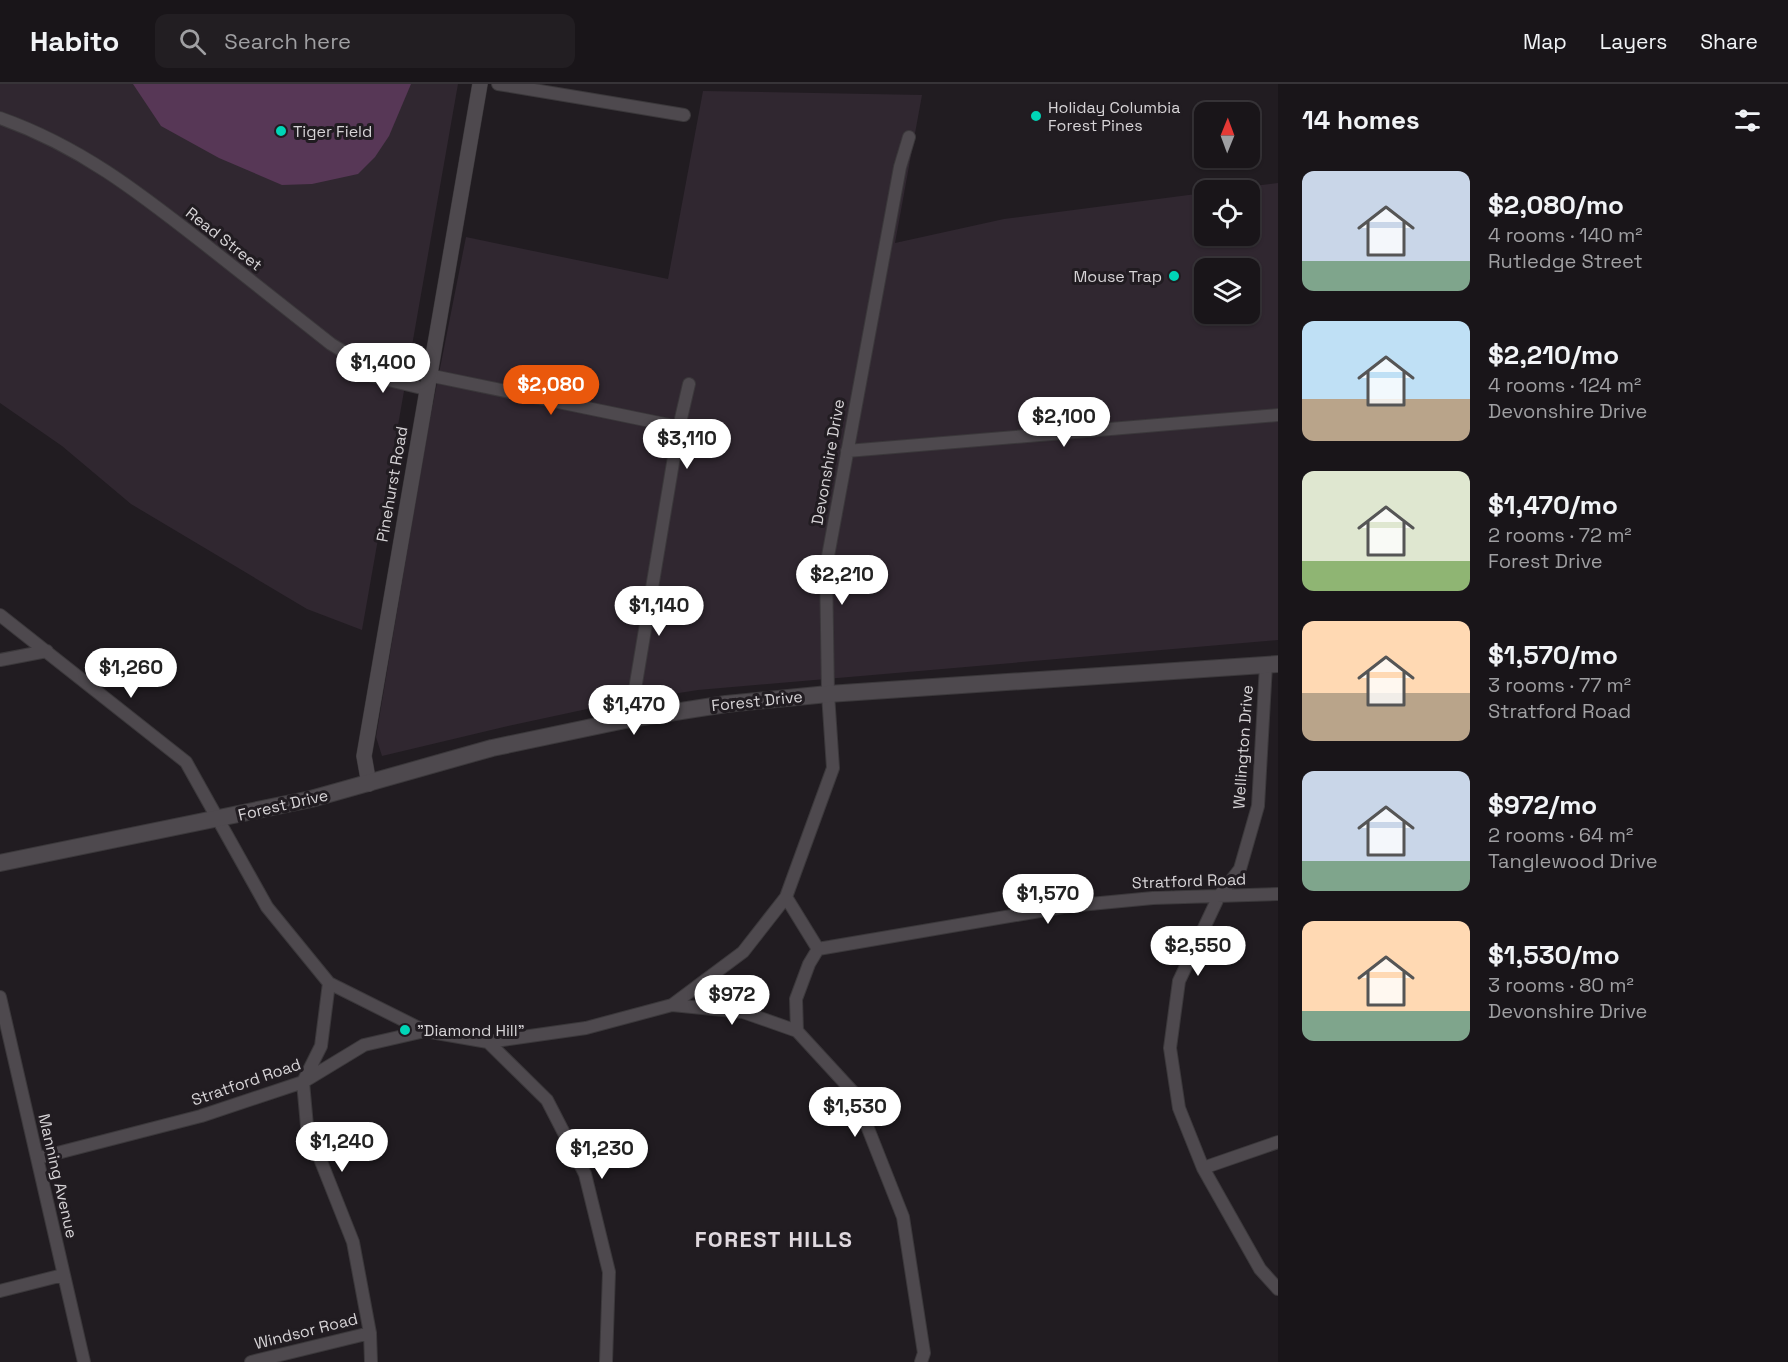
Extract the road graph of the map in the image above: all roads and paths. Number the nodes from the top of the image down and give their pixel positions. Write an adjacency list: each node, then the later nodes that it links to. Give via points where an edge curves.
1 (480, 84): 7 (street, Pinehurst Road)
2 (498, 84): 3 (street)
3 (684, 115)
4 (0, 118): 6 (street, Read Street, via 58,141 105,169 331,344)
5 (909, 138): 11 (street, Devonshire Drive, via 900,167)
6 (362, 363): 7 (street, Read Street, via 375,361); 7 (street, via 372,376)
7 (428, 379): 10 (street); 18 (street, Pinehurst Road, via 364,756)
8 (689, 384): 10 (street)
9 (1278, 415): 11 (street)
10 (679, 427): 17 (street)
11 (847, 451): 16 (street, Devonshire Drive, via 826,567)
12 (0, 615): 13 (street)
13 (47, 651): 14 (street); 19 (street, via 186,762)
14 (0, 660)
15 (1272, 665): 16 (main road, Forest Drive); 22 (street, Wellington Drive, via 1258,806 1240,869)
16 (828, 694): 17 (main road, Forest Drive); 23 (street, Devonshire Drive, via 833,768)
17 (630, 719): 18 (main road, Forest Drive, via 492,748)
18 (369, 784): 19 (main road, Forest Drive)
19 (217, 820): 20 (main road, Forest Drive); 25 (street, via 267,907)
20 (0, 863)
21 (1278, 894): 22 (street, Stratford Road)
22 (1219, 896): 24 (street, Stratford Road, via 1069,906); 34 (street, Wellington Drive, via 1179,981 1170,1048 1179,1108)
23 (786, 897): 24 (street); 27 (street, Devonshire Drive, via 743,952)
24 (818, 949): 29 (street, via 796,999)
25 (329, 983): 28 (street); 31 (street, via 321,1046)
26 (0, 998): 33 (street, Manning Avenue)
27 (672, 1005): 29 (street, via 743,1012); 30 (street, Stratford Road, via 586,1028)
28 (425, 1031): 30 (street, Stratford Road); 31 (street, Stratford Road, via 364,1045)
29 (796, 1031): 39 (street, via 854,1093 903,1217)
30 (488, 1042): 43 (street, via 547,1100 585,1174 609,1272)
31 (303, 1082): 33 (street, Stratford Road, via 201,1116); 38 (street, via 307,1126 353,1242)
32 (1278, 1142): 34 (street)
33 (38, 1158): 35 (street, Manning Avenue)
34 (1203, 1168): 36 (street, Wellington Drive, via 1260,1269)
35 (63, 1275): 37 (street); 40 (street, Manning Avenue)
36 (1278, 1289)
37 (0, 1291)
38 (370, 1333): 41 (street, Windsor Road); 42 (street)
39 (922, 1357): 44 (street)
40 (84, 1362)
41 (250, 1362)
42 (371, 1362)
43 (606, 1362)
44 (933, 1362)

